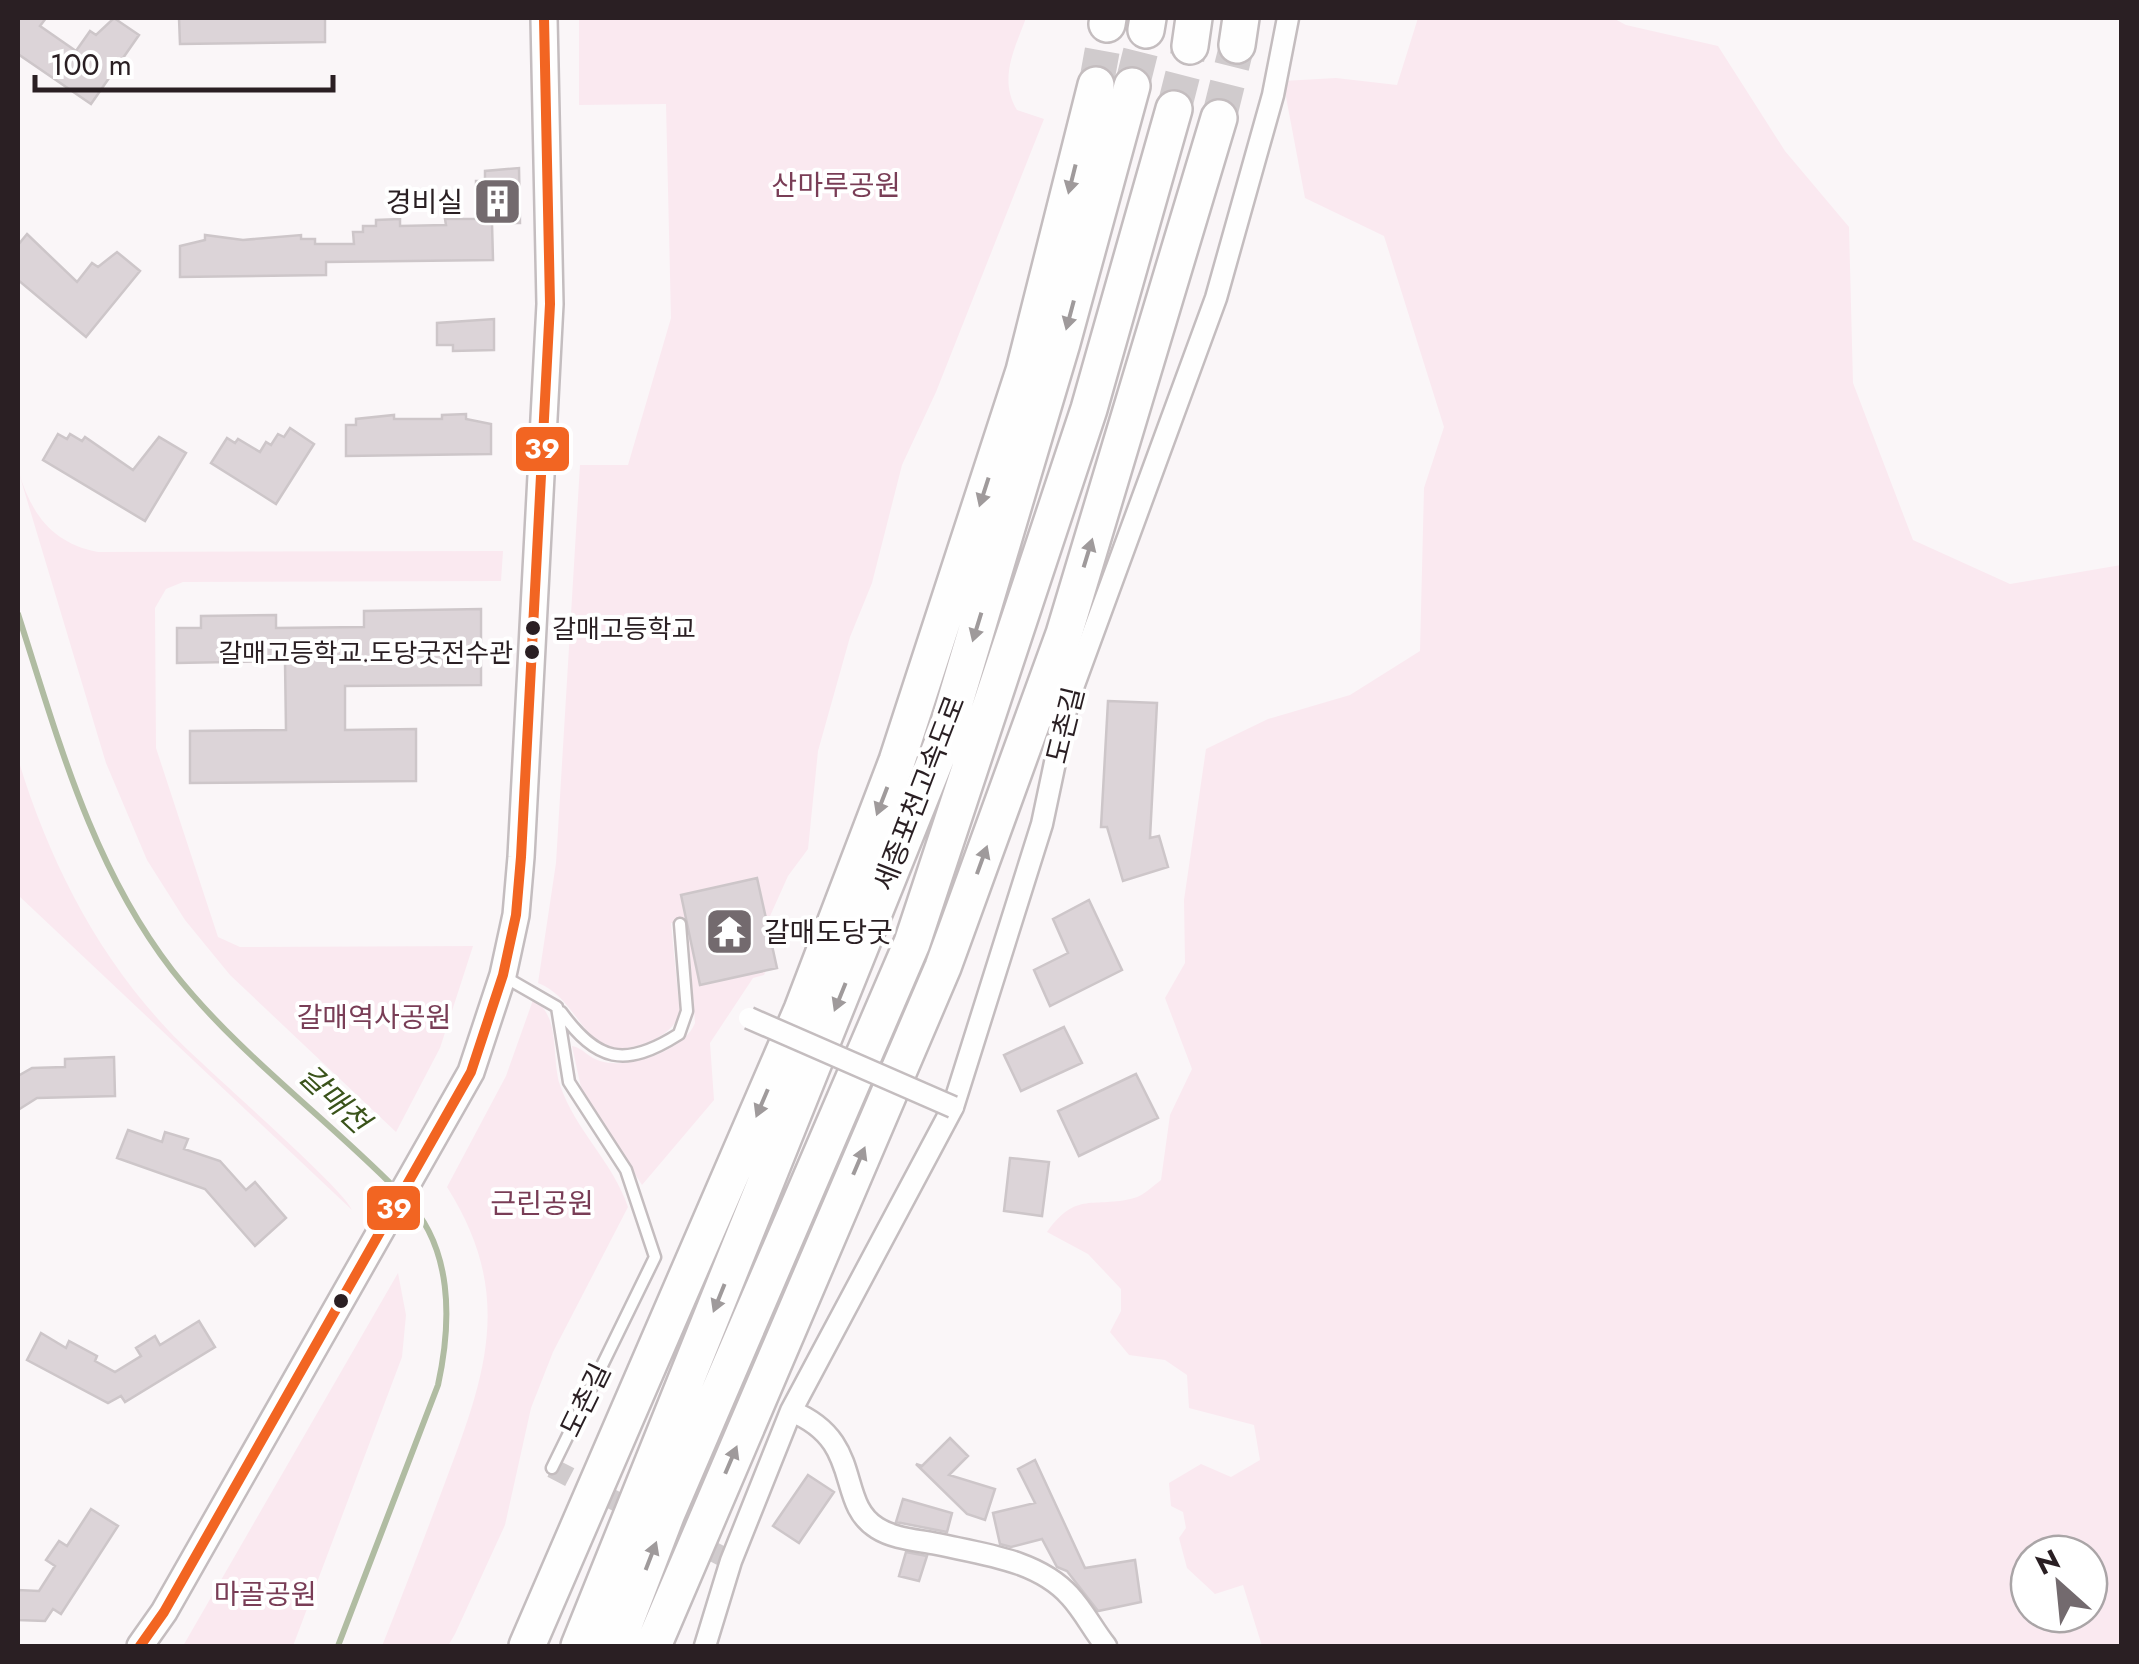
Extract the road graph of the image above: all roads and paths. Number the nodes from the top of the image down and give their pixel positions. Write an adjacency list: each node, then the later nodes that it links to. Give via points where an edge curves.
1 (544, 18): 8 (street, via 550,304 544,471 516,916)
2 (1288, 18): 11 (street, 도촌길, via 1216,298 1068,701 1042,824)
3 (1096, 85): 15 (highway, one-way to 15, via 1024,370 897,762 802,1010)
4 (1132, 86): 16 (highway, 세종포천고속도로, one-way to 16, via 944,739)
5 (1174, 109): 17 (highway, 세종포천고속도로, one-way to 5, via 912,943 1089,410)
6 (1219, 118): 18 (highway, one-way to 6, via 943,967 1064,634)
7 (680, 924): 9 (lane, via 687,1011 678,1034 643,1050 604,1056)
8 (502, 975): 9 (lane); 14 (street, via 471,1072 423,1161)
9 (557, 1007): 13 (lane, 도촌길, via 568,1082 626,1170 655,1257)
10 (749, 1018): 11 (street, bridge)
11 (953, 1106): 12 (street, 도촌길)
12 (790, 1411): 19 (street, 도촌길); 20 (street, via 828,1434 846,1462 861,1514 878,1530 1050,1576)
13 (552, 1468)
14 (140, 1646)
15 (527, 1646)
16 (579, 1646)
17 (616, 1646)
18 (653, 1646)
19 (705, 1646)
20 (1106, 1646)

